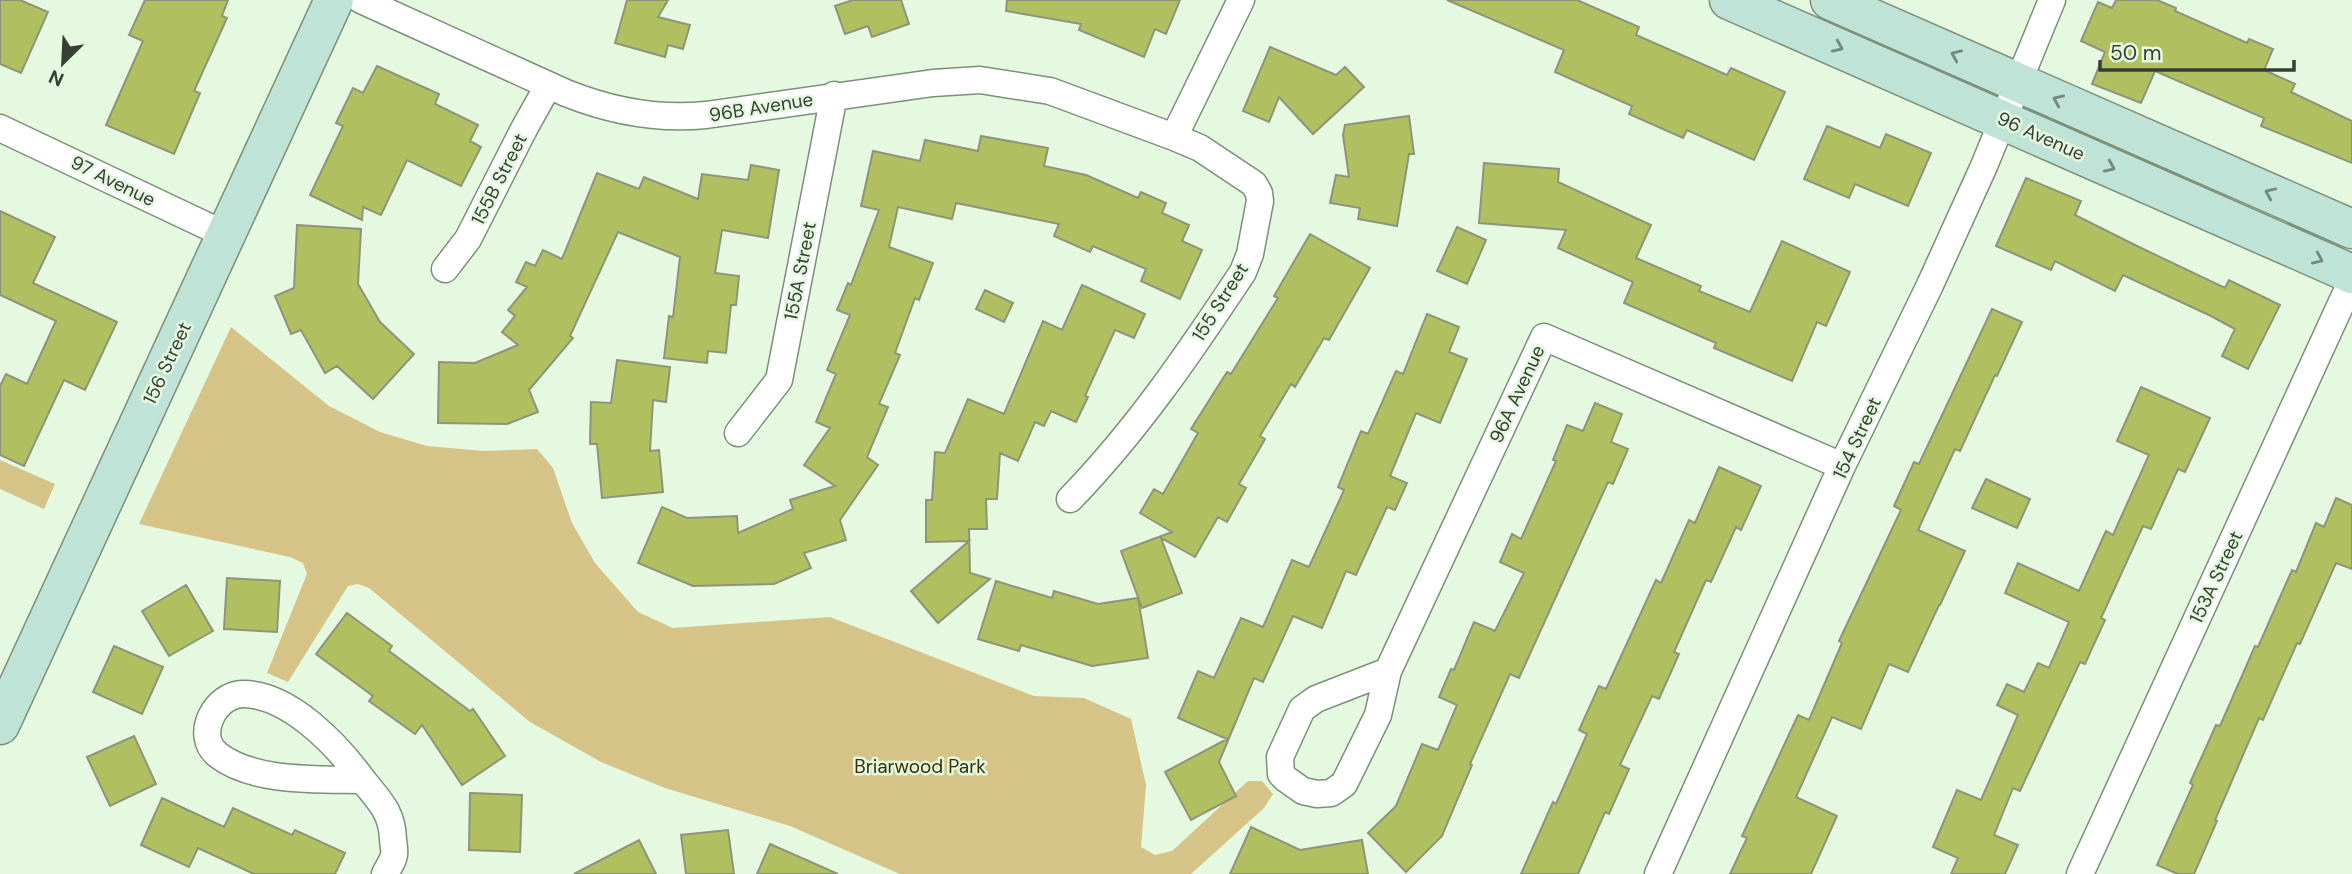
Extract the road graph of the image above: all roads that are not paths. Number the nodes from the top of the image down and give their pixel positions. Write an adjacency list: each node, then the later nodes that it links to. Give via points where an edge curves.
1 (334, 0): 14 (main road, 156 Street)
2 (361, 0): 8 (street, 96B Avenue)
3 (1241, 0): 12 (street)
4 (1729, 0): 10 (main road, 96 Avenue, one-way to 10)
5 (1830, 0): 7 (main road, 96 Avenue, one-way to 5)
6 (2052, 0): 7 (street, 154 Street)
7 (2018, 83): 10 (street, 154 Street); 13 (main road, 96 Avenue, one-way to 7)
8 (548, 86): 9 (street, 96B Avenue, via 621,111 664,117 706,116); 15 (street, 155B Street, via 468,239)
9 (834, 96): 12 (street, 96B Avenue, via 956,81 1001,82 1050,91); 18 (street, 155A Street, via 779,380)
10 (2003, 119): 16 (main road, 96 Avenue, one-way to 16); 19 (street, 154 Street)
11 (0, 128): 14 (street, 97 Avenue)
12 (1174, 137): 20 (street, 155 Street, via 1200,148 1257,188 1260,201 1250,254 1243,272 1168,381 1108,460)
13 (2352, 229)
14 (226, 235): 22 (main road, 156 Street)
15 (445, 269)
16 (2352, 274)
17 (2352, 280): 26 (street, 153A Street)
18 (738, 433)
19 (1843, 466): 21 (street, 96A Avenue, via 1544,337); 25 (street, 154 Street)
20 (1070, 499)
21 (1388, 671): 21 (street, 96A Avenue, via 1378,715 1344,784 1331,793 1317,794 1286,779 1281,774 1280,757 1302,709)
22 (0, 725)
23 (363, 780): 23 (street, via 288,778 250,770 219,757 207,735 208,726 215,710 232,695 269,699 296,713 334,745); 24 (street, via 392,820 394,855)
24 (385, 874)
25 (1658, 874)
26 (2080, 874)

